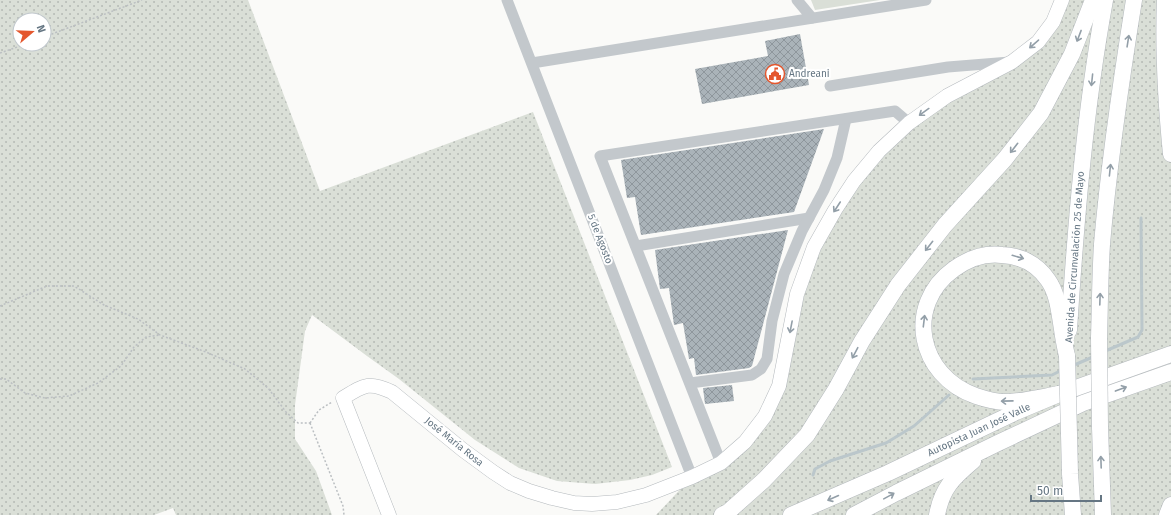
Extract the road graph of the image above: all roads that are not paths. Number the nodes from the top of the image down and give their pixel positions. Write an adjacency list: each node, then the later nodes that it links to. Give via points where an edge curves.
1 (507, 0): 11 (street, 5 de Agosto)
2 (797, 0): 9 (street)
3 (926, 0): 9 (street)
4 (1062, 0): 10 (main road, José María Rosa, one-way to 10, via 1053,22 1038,42)
5 (1093, 0): 29 (highway, one-way to 29, via 1072,54 1041,113 1005,159 945,225 898,285 807,435 764,480)
6 (1104, 0): 19 (highway, Avenida de Circunvalación 25 de Mayo, one-way to 19, via 1080,182)
7 (1134, 0): 35 (highway, one-way to 7, bridge, via 1099,338 1102,245)
8 (1165, 0): 15 (highway, via 1164,27)
9 (812, 18): 11 (street)
10 (1012, 62): 12 (street, via 948,67); 14 (main road, José María Rosa, one-way to 14, via 947,96)
11 (532, 63): 26 (street, 5 de Agosto)
12 (830, 86)
13 (846, 119): 14 (street, via 895,111); 16 (street, via 837,158); 17 (street, via 600,156)
14 (909, 122): 24 (main road, José María Rosa, one-way to 24, via 879,151 854,181 814,247 797,294 779,386 765,416 749,437)
15 (1171, 154)
16 (809, 218): 17 (street); 21 (street, via 784,274 772,321 767,359 761,369 752,375)
17 (636, 246): 21 (street)
18 (1171, 354): 22 (highway, Autopista Juan José Valle)
19 (1067, 356): 22 (highway, one-way to 19, via 1004,402 967,393 951,383 936,368 926,346 923,326 926,306 935,288 947,274 962,263 998,254 1025,260 1039,268 1046,276 1057,299); 25 (highway, Avenida de Circunvalación 25 de Mayo, bridge)
20 (1171, 372): 23 (highway, Autopista Juan José Valle, one-way to 20, via 1083,403)
21 (690, 383): 24 (street)
22 (1059, 394): 30 (highway, Autopista Juan José Valle, one-way to 30)
23 (998, 443): 31 (highway, Autopista Juan José Valle, one-way to 23); 32 (highway, via 958,473 947,487)
24 (721, 462): 26 (main road, José María Rosa)
25 (1070, 474): 33 (highway); 34 (highway, Avenida de Circunvalación 25 de Mayo)
26 (692, 477): 28 (main road, José María Rosa, via 646,495 617,502 574,503 529,492 510,483 469,455 392,392 381,386 364,386 344,398)
27 (1171, 505): 36 (highway)
28 (389, 515)
29 (722, 515)
30 (791, 515)
31 (854, 515)
32 (937, 515)
33 (1066, 515)
34 (1073, 515)
35 (1103, 515)
36 (1167, 515)

